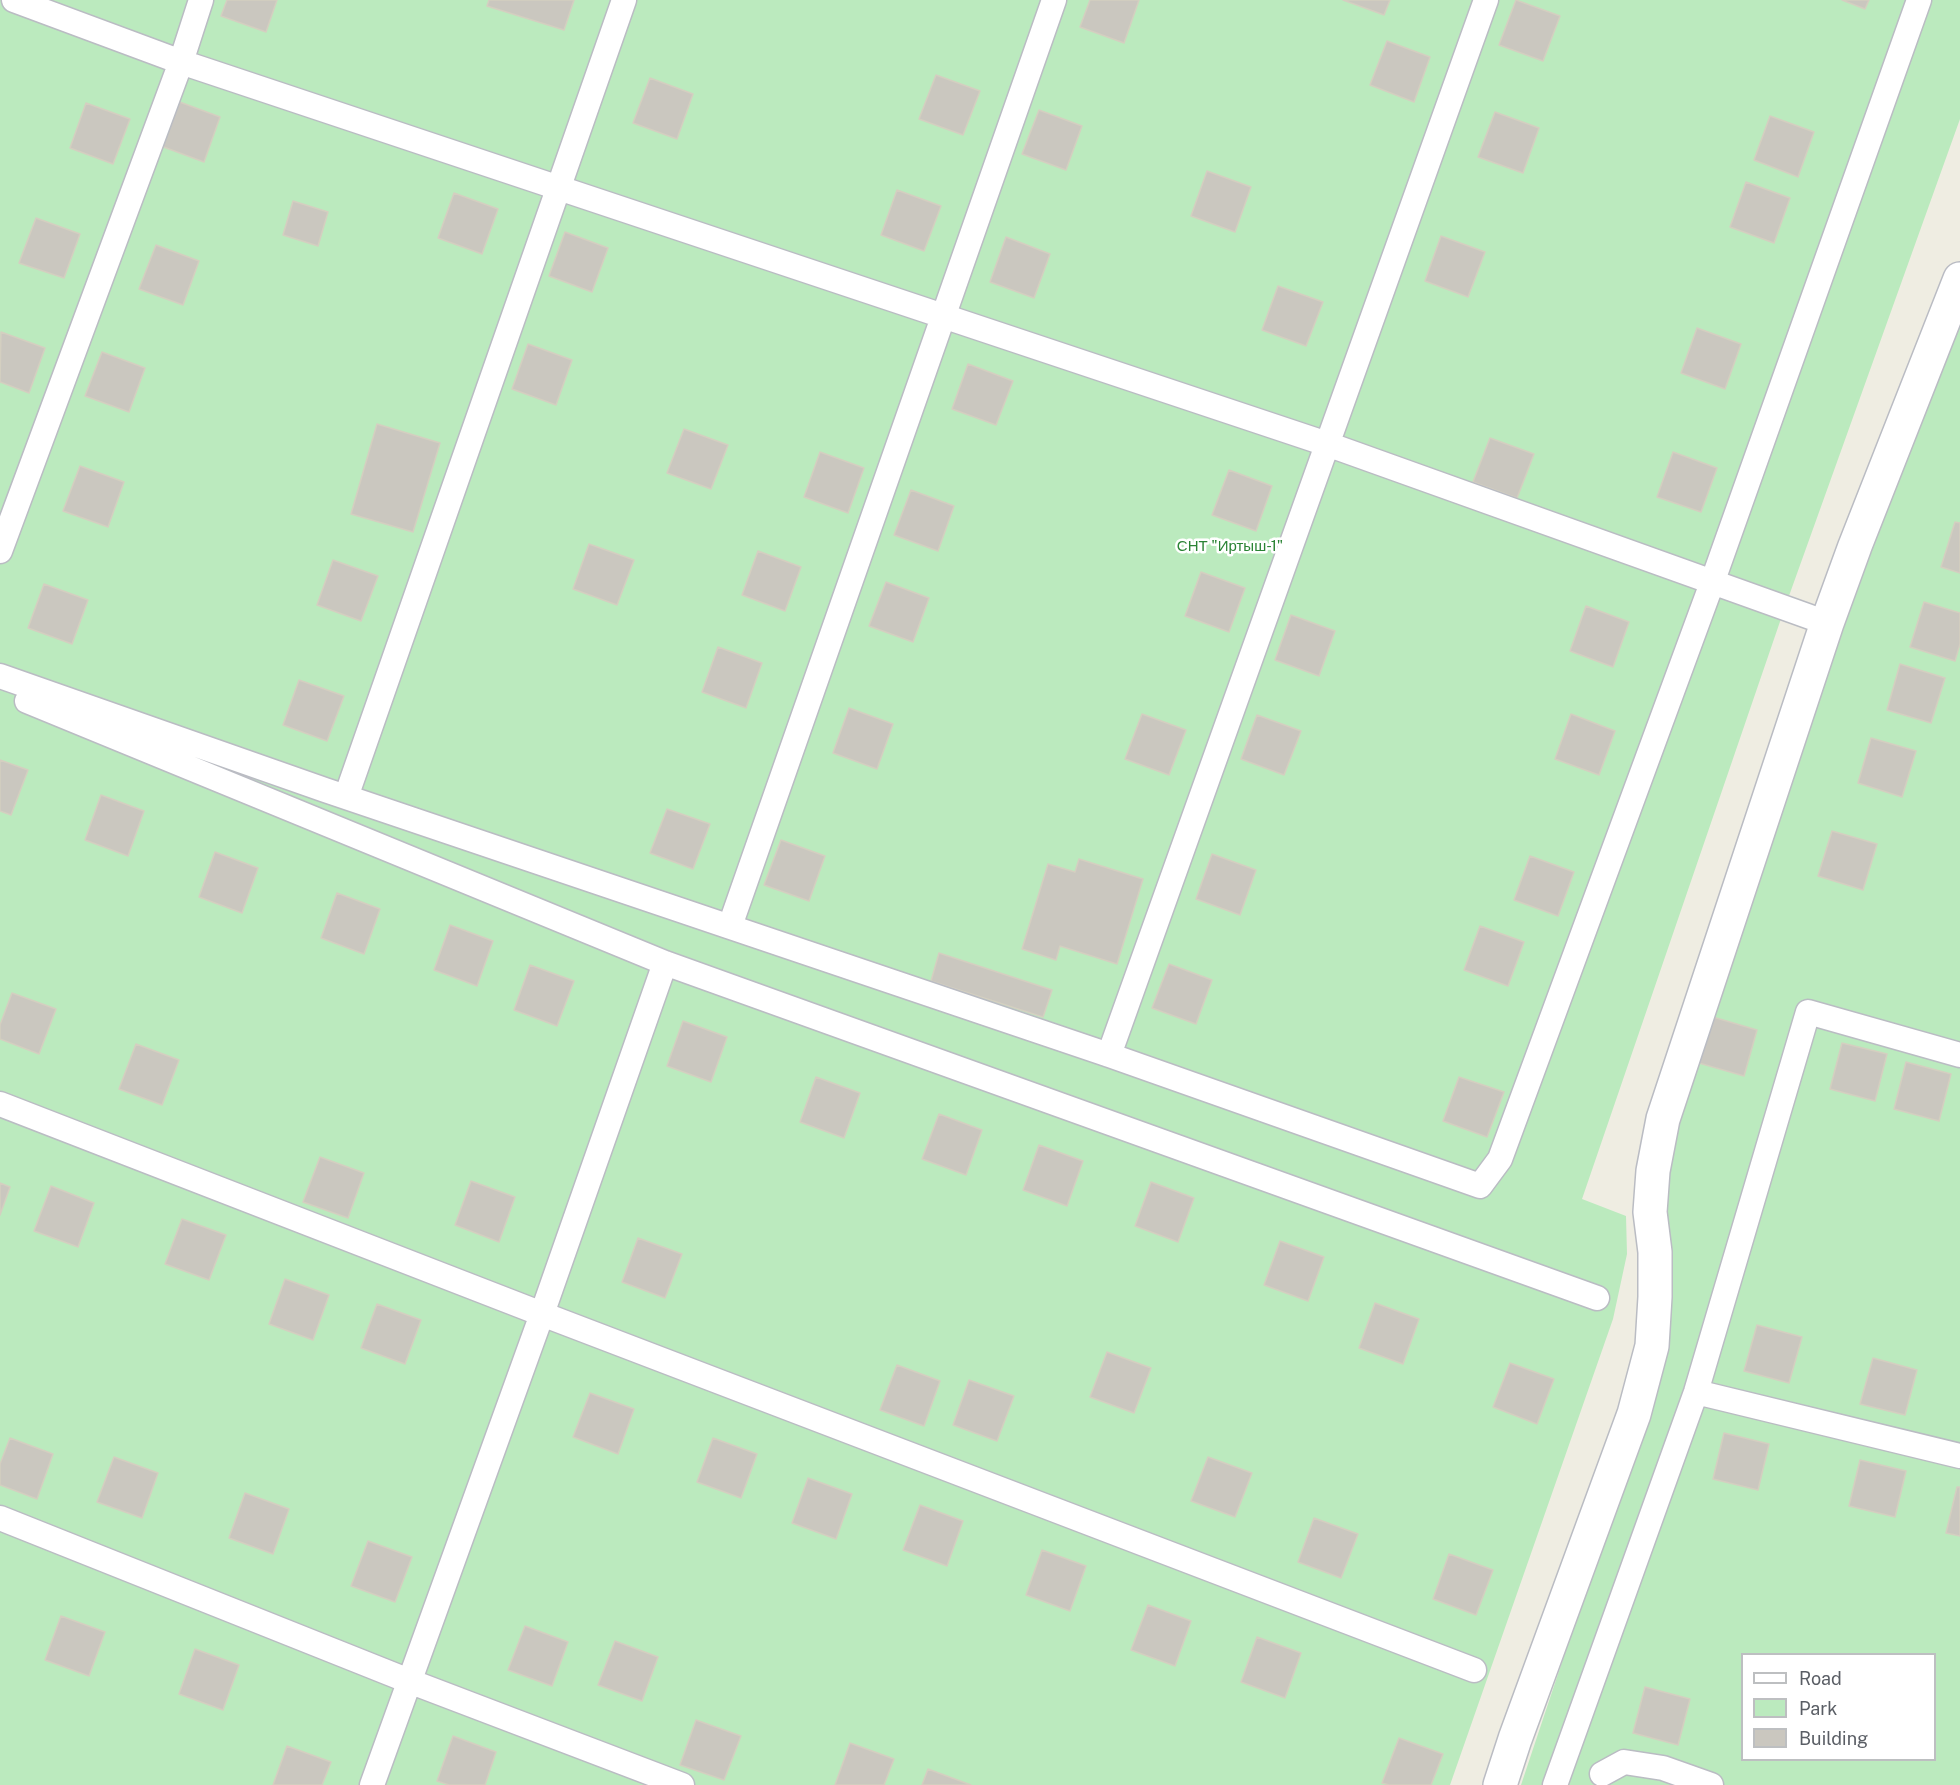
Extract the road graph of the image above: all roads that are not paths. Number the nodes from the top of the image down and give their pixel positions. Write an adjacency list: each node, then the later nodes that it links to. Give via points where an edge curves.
1 (14, 0): 7 (lane)
2 (201, 0): 7 (lane)
3 (624, 0): 8 (lane)
4 (1054, 0): 10 (lane)
5 (1486, 0): 11 (lane)
6 (1919, 0): 13 (lane)
7 (181, 62): 8 (lane); 12 (lane)
8 (559, 188): 10 (lane); 17 (lane)
9 (1960, 279): 14 (street)
10 (944, 316): 11 (lane); 18 (lane)
11 (1326, 444): 13 (lane); 20 (lane)
12 (0, 550)
13 (1712, 583): 14 (lane); 20 (lane, via 1500,1159 1480,1186)
14 (1827, 623): 34 (street, via 1663,1119 1650,1212 1655,1263 1652,1346 1634,1414)
15 (0, 676): 17 (lane)
16 (0, 690): 19 (lane)
17 (346, 797): 18 (lane)
18 (730, 926): 20 (lane)
19 (665, 963): 23 (lane); 24 (lane)
20 (1109, 1055)
21 (1960, 1055): 25 (lane, via 1808,1012)
22 (0, 1104): 24 (lane)
23 (1597, 1298)
24 (542, 1314): 28 (lane); 29 (lane)
25 (1696, 1392): 26 (lane); 30 (lane)
26 (1960, 1456)
27 (0, 1518): 29 (lane)
28 (1474, 1670)
29 (409, 1681): 32 (lane); 33 (lane)
30 (1564, 1760): 31 (lane); 35 (lane)
31 (1608, 1779): 36 (lane, via 1624,1762 1663,1768)
32 (372, 1785)
33 (682, 1785)
34 (1500, 1785)
35 (1555, 1785)
36 (1712, 1785)

